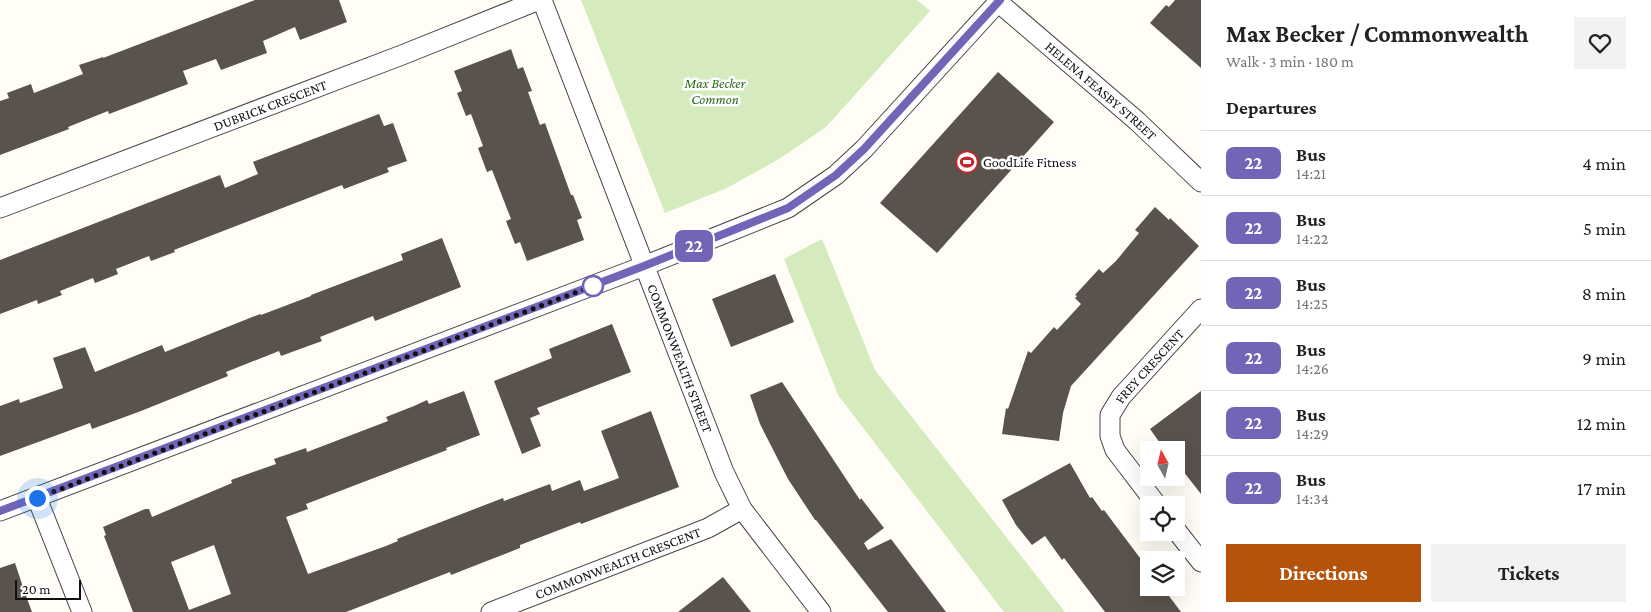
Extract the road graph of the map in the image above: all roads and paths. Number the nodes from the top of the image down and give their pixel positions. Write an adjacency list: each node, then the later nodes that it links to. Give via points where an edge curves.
1 (541, 0): 4 (street, DUBRICK CRESCENT); 5 (street, COMMONWEALTH STREET)
2 (999, 1): 3 (street, HELENA FEASBY STREET, via 1137,121); 5 (street, via 864,149 836,175 788,208)
3 (1201, 182)
4 (0, 208)
5 (644, 266): 8 (street); 9 (street, COMMONWEALTH STREET, via 724,472)
6 (1201, 309): 7 (street, FREY CRESCENT, via 1121,397 1110,416 1114,450)
7 (1150, 496)
8 (37, 498): 10 (street); 13 (street)
9 (742, 509): 14 (street, COMMONWEALTH CRESCENT, via 708,528); 15 (street, COMMONWEALTH STREET)
10 (0, 511)
11 (1185, 541): 12 (street)
12 (1201, 562)
13 (82, 612)
14 (491, 612)
15 (821, 612)

